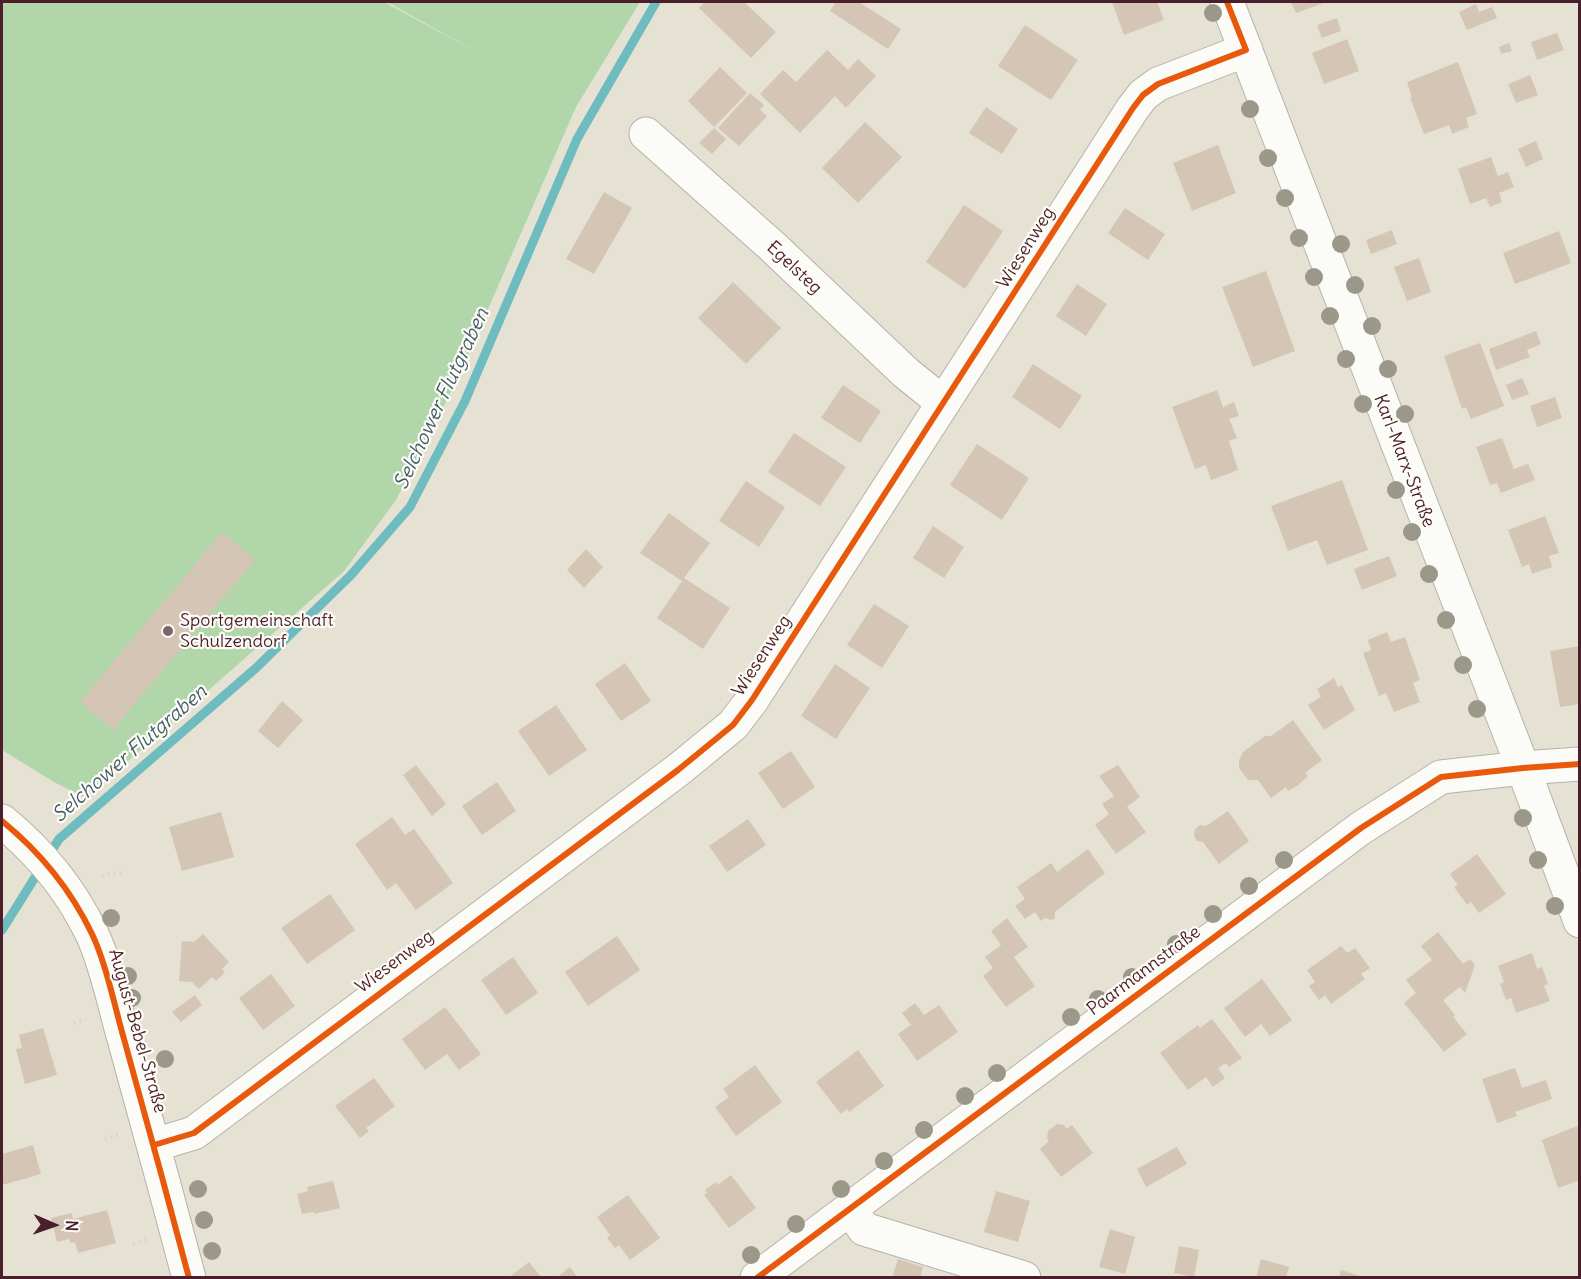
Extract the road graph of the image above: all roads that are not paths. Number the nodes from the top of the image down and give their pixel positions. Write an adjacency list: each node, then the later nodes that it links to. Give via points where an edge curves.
1 (1227, 2): 2 (street, Karl-Marx-Straße)
2 (1246, 50): 4 (street, Wiesenweg, via 1158,84 1143,95); 6 (street, Karl-Marx-Straße)
3 (646, 134): 4 (street, Egelsteg)
4 (942, 402): 9 (street, Wiesenweg, via 733,725 194,1133)
5 (1580, 764): 6 (street, Paarmannstraße)
6 (1523, 768): 8 (street, Karl-Marx-Straße); 10 (street, Paarmannstraße, via 1441,777 1361,828)
7 (8, 826): 9 (street, August-Bebel-Straße, via 66,888 94,937)
8 (1580, 921)
9 (154, 1145): 11 (street, August-Bebel-Straße)
10 (850, 1209): 12 (street, Paarmannstraße); 13 (street, via 864,1229)
11 (189, 1278)
12 (757, 1278)
13 (1024, 1278)

